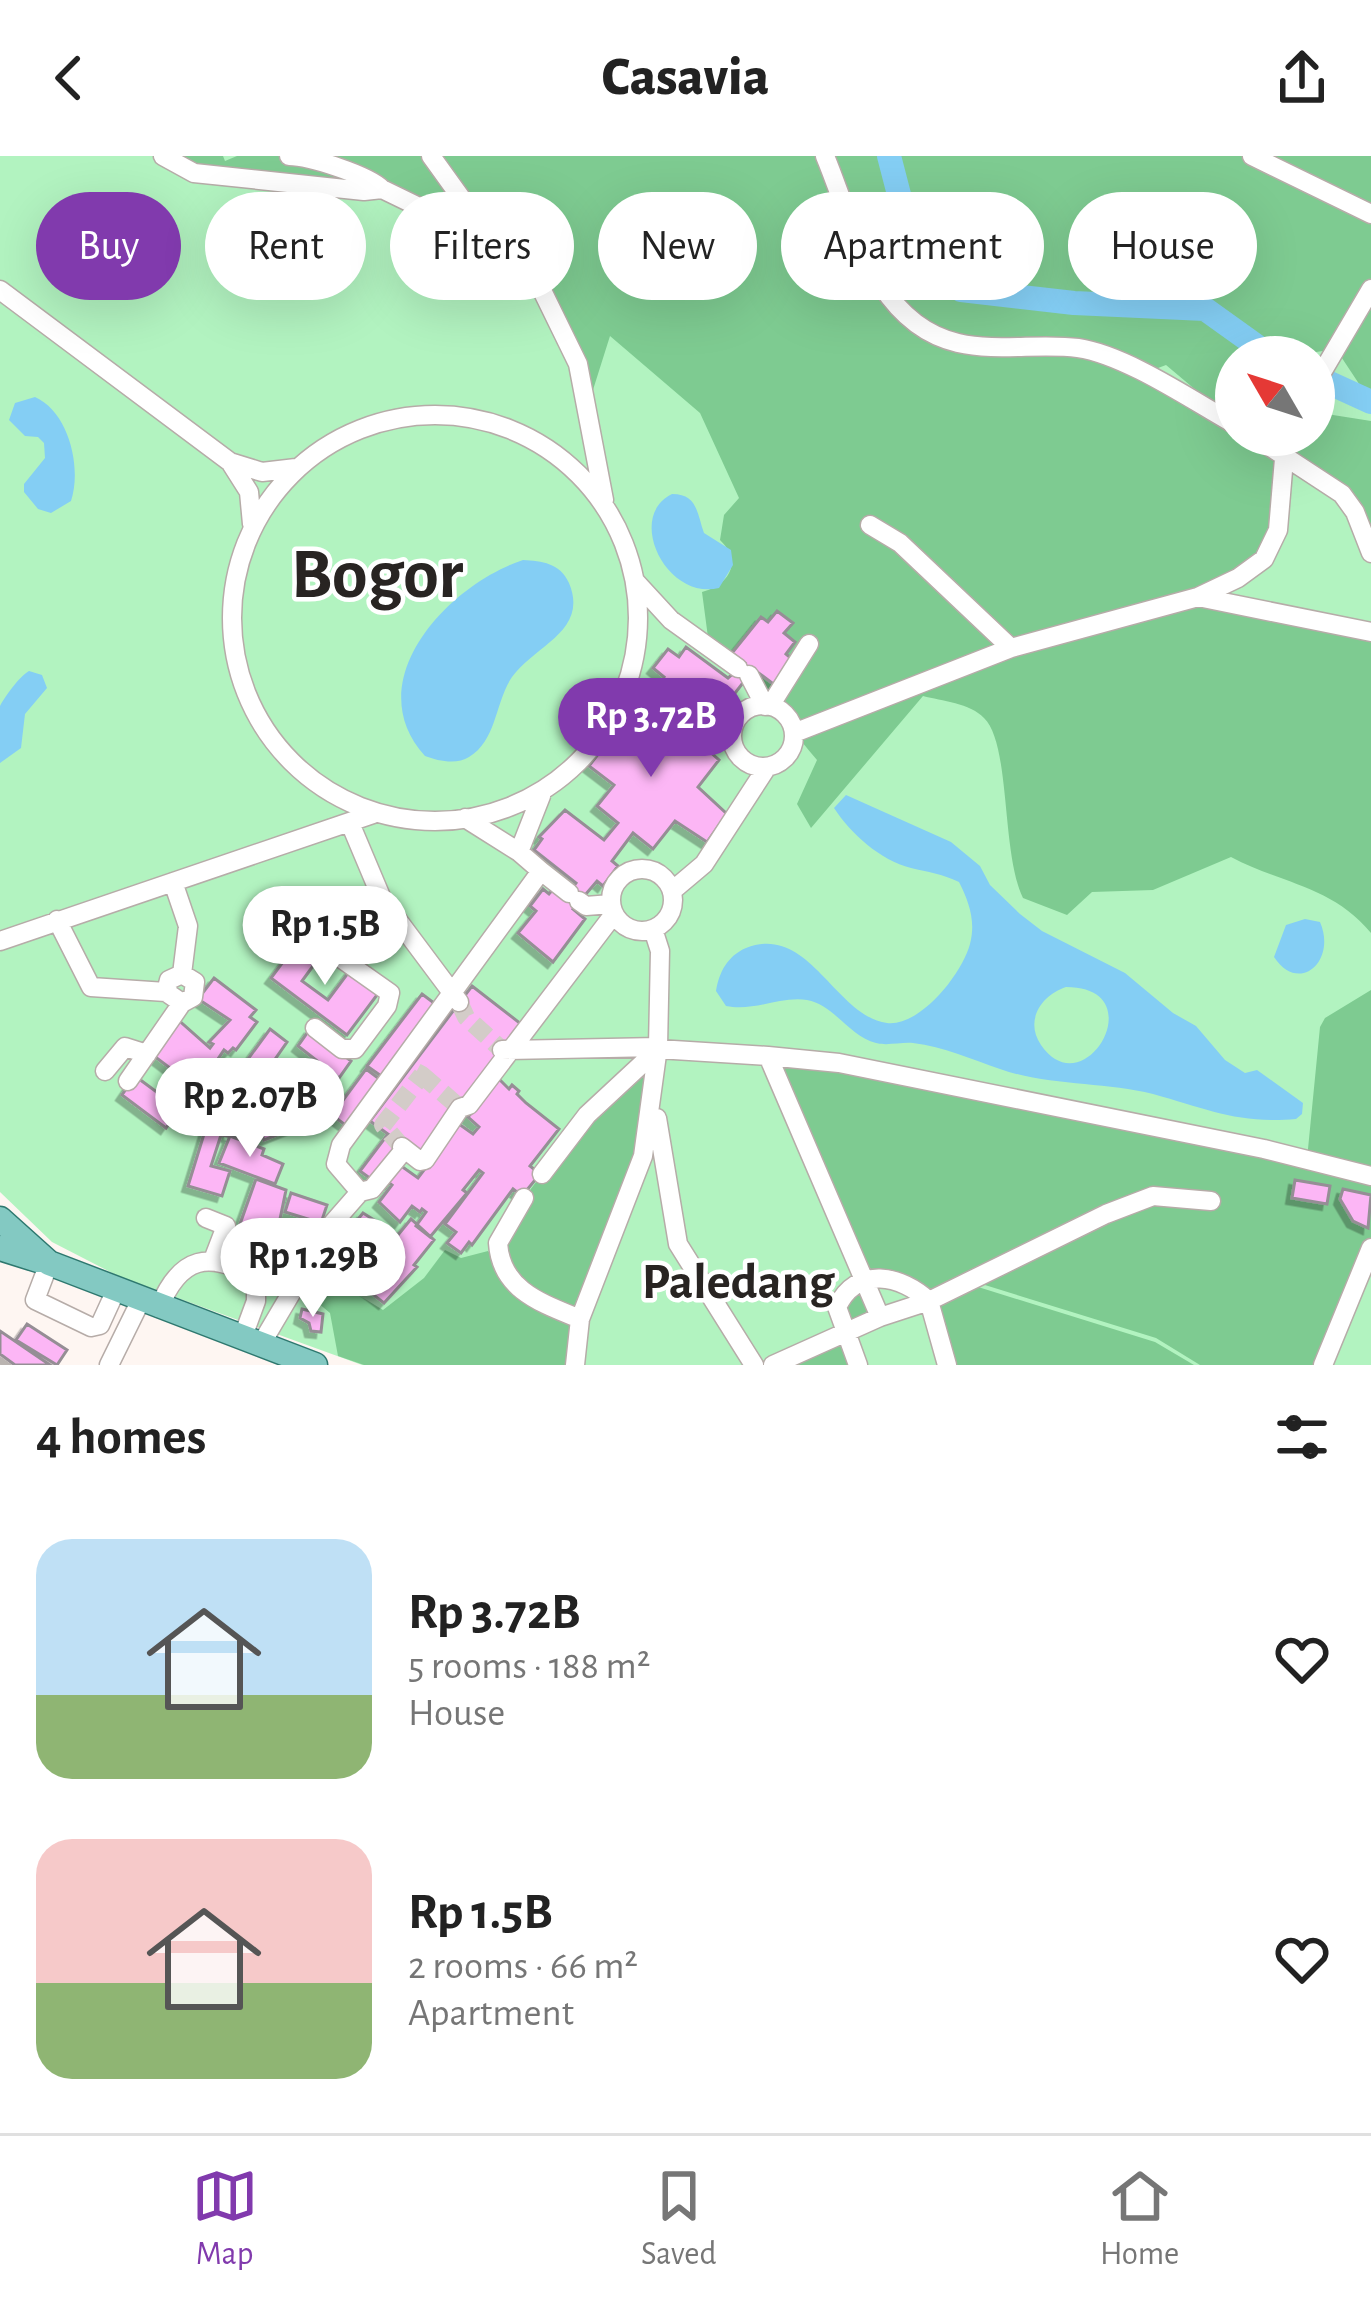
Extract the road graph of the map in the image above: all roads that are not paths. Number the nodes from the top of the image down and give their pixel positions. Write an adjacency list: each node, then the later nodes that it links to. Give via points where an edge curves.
1 (163, 156): 6 (street, via 209,176)
2 (289, 156): 6 (street)
3 (430, 156): 7 (street)
4 (825, 156): 14 (street, via 873,271 914,325 959,344 1083,349)
5 (1252, 156): 9 (street)
6 (382, 189): 8 (street)
7 (456, 192)
8 (390, 193)
9 (1371, 214)
10 (1371, 289): 13 (street)
11 (0, 290): 18 (street)
12 (549, 300): 16 (street, via 578,364)
13 (1335, 351)
14 (1215, 412)
15 (1280, 456): 17 (street)
16 (593, 458): 20 (street); 21 (street)
17 (1283, 458): 24 (street, via 1342,494); 26 (street, via 1278,530 1264,559)
18 (230, 462): 19 (street, via 262,472); 23 (street, via 249,491)
19 (296, 468): 20 (street, via 365,425 434,413 498,424); 23 (street)
20 (573, 470): 21 (street)
21 (605, 505): 25 (street)
22 (870, 525): 30 (street, via 900,543)
23 (252, 527): 36 (street, via 231,593 242,684 285,753)
24 (1371, 553)
25 (630, 573): 27 (street); 31 (street)
26 (1198, 597): 28 (street); 30 (street)
27 (671, 620): 31 (street); 32 (street, via 743,671)
28 (1371, 632)
29 (809, 644): 32 (street)
30 (1011, 648): 33 (street)
31 (640, 654): 35 (street, via 617,715)
32 (767, 706): 33 (street, via 786,716); 34 (street, via 746,711 732,738 739,756)
33 (794, 733): 34 (street, via 787,756)
34 (766, 767): 42 (street, via 704,864)
35 (541, 796): 37 (street); 39 (street)
36 (373, 814): 37 (street); 38 (street)
37 (465, 818): 39 (street)
38 (350, 823): 41 (street); 43 (street)
39 (519, 852): 40 (street)
40 (541, 872): 44 (street, via 586,906); 51 (street)
41 (173, 882): 45 (street); 50 (street, via 188,926 182,974 196,988 194,998)
42 (673, 891): 44 (street, via 651,869 631,870 615,884); 46 (street, via 670,915)
43 (382, 899): 47 (street); 51 (street)
44 (613, 909): 46 (street, via 633,930); 54 (street)
45 (57, 920): 48 (street); 50 (street, via 91,987)
46 (653, 929): 53 (street, via 660,951)
47 (356, 933): 49 (street); 49 (street, via 319,911 307,917 303,928)
48 (0, 941)
49 (339, 957): 52 (street, via 390,993 387,1006 355,1049 342,1049)
50 (174, 998): 55 (street)
51 (456, 999): 62 (street, via 341,1145 335,1158)
52 (316, 1028)
53 (658, 1048): 54 (street); 56 (street); 58 (street); 60 (street, via 586,1115)
54 (504, 1051): 62 (street, via 425,1160 403,1149 372,1189)
55 (147, 1054): 57 (street, via 125,1047); 59 (street)
56 (768, 1056): 61 (street, via 838,1063); 73 (street)
57 (105, 1071)
58 (655, 1073): 79 (street, via 643,1156); 85 (street, via 678,1244)
59 (128, 1082)
60 (542, 1174)
61 (1371, 1176)
62 (360, 1192): 81 (street, via 310,1255)
63 (524, 1198): 79 (street, via 498,1243 503,1270 532,1298)
64 (1211, 1201): 76 (street, via 1153,1196)
65 (206, 1218): 70 (street, via 226,1226)
66 (0, 1219): 71 (main road)
67 (296, 1230): 72 (street)
68 (0, 1248): 71 (main road)
69 (1371, 1249): 75 (street)
70 (213, 1260): 72 (street); 77 (street, via 178,1273)
71 (48, 1263): 74 (main road); 74 (street, via 35,1300 91,1327 100,1325)
72 (256, 1278): 81 (street)
73 (865, 1282): 76 (street, via 899,1279); 78 (street); 80 (street, via 838,1303)
74 (116, 1290): 77 (main road)
75 (1357, 1297): 89 (street)
76 (929, 1301): 78 (street); 88 (street)
77 (150, 1304): 81 (main road); 82 (street)
78 (880, 1317): 80 (street)
79 (580, 1318): 84 (street)
80 (845, 1332): 86 (street); 87 (street)
81 (263, 1350): 83 (main road)
82 (109, 1365)
83 (315, 1365)
84 (575, 1365)
85 (754, 1365)
86 (773, 1365)
87 (858, 1365)
88 (947, 1365)
89 (1323, 1365)

